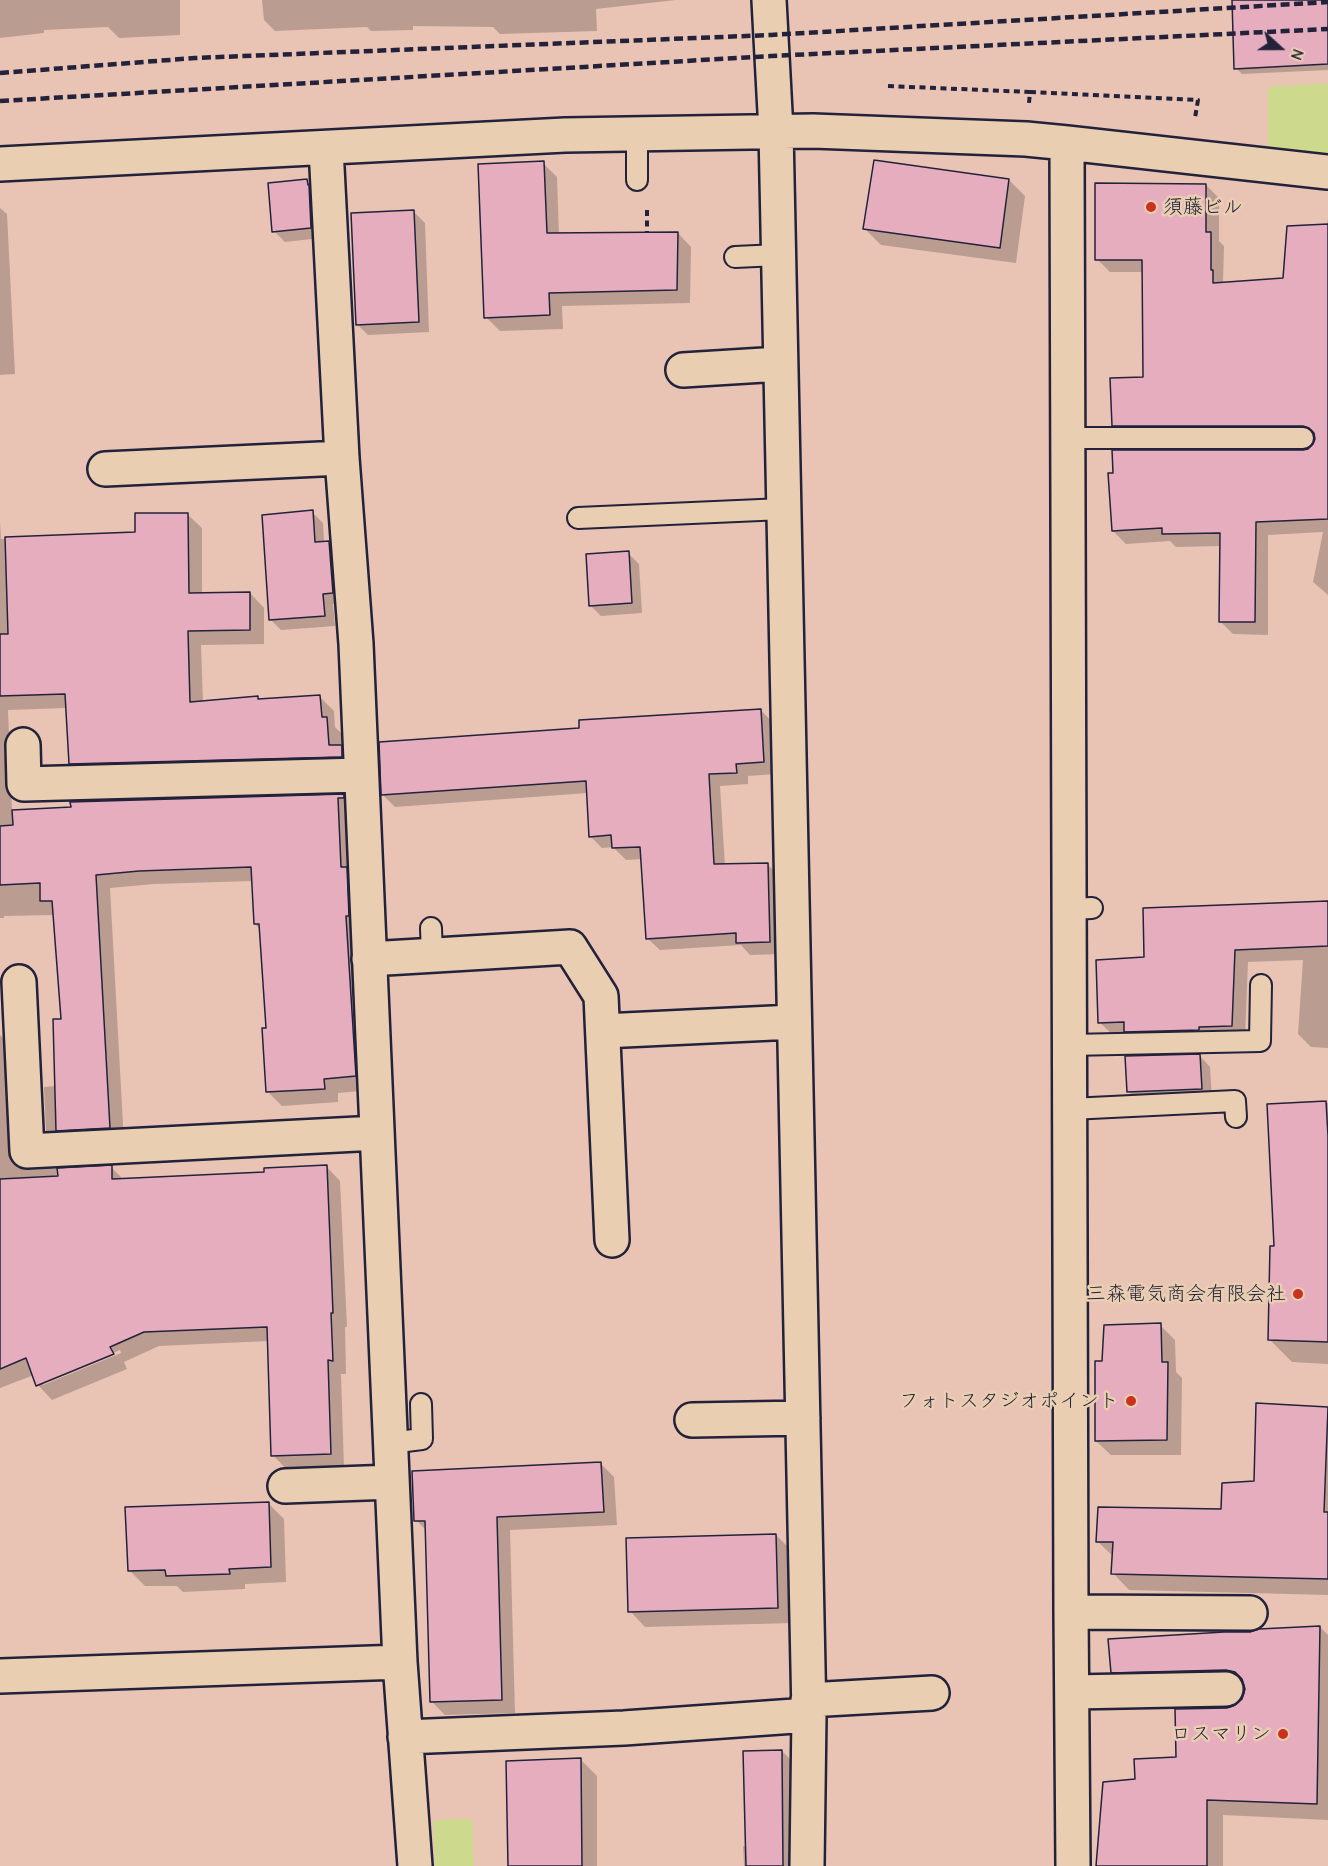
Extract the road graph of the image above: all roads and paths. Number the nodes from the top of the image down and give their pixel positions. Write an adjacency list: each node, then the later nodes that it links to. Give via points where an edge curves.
1 (769, 0): 5 (street)
2 (888, 86): 3 (path)
3 (1030, 92): 4 (path, via 1198,100); 7 (path)
4 (1194, 128)
5 (776, 131): 6 (street); 7 (street); 13 (street)
6 (637, 135): 9 (street, via 565,135); 12 (lane)
7 (1026, 139): 8 (street)
8 (1067, 142): 11 (street); 17 (street)
9 (326, 148): 10 (street); 19 (street)
10 (0, 164)
11 (1328, 172)
12 (637, 180)
13 (778, 255): 14 (lane); 15 (street)
14 (735, 257)
15 (780, 364): 16 (street); 21 (street)
16 (683, 370)
17 (1068, 438): 18 (lane); 30 (street, via 1081,908)
18 (1303, 438)
19 (342, 458): 20 (street); 24 (street)
20 (105, 470)
21 (783, 509): 22 (lane); 28 (street)
22 (578, 518)
23 (23, 745): 24 (street, via 24,784)
24 (361, 775): 25 (street)
25 (369, 959): 29 (street, via 431,942 570,947 602,996); 33 (street)
26 (19, 982): 33 (street, via 27,1151)
27 (1261, 985): 30 (lane, via 1260,1041)
28 (794, 1022): 29 (street); 36 (street)
29 (603, 1031): 34 (street)
30 (1070, 1045): 31 (street)
31 (1070, 1109): 32 (lane, via 1235,1101); 41 (street)
32 (1236, 1117)
33 (377, 1132): 38 (street)
34 (612, 1239)
35 (421, 1404): 38 (lane, via 422,1439)
36 (802, 1418): 37 (street); 48 (street)
37 (692, 1420)
38 (390, 1443): 39 (street)
39 (392, 1482): 40 (street); 43 (street)
40 (285, 1486)
41 (1071, 1612): 42 (street); 46 (street)
42 (1250, 1613)
43 (400, 1662): 44 (street); 49 (street)
44 (0, 1676)
45 (1226, 1689): 46 (street)
46 (1072, 1692): 52 (street)
47 (932, 1694): 48 (street)
48 (808, 1707): 49 (street, via 624,1728); 51 (street)
49 (405, 1737): 50 (street)
50 (415, 1866)
51 (807, 1866)
52 (1073, 1866)

